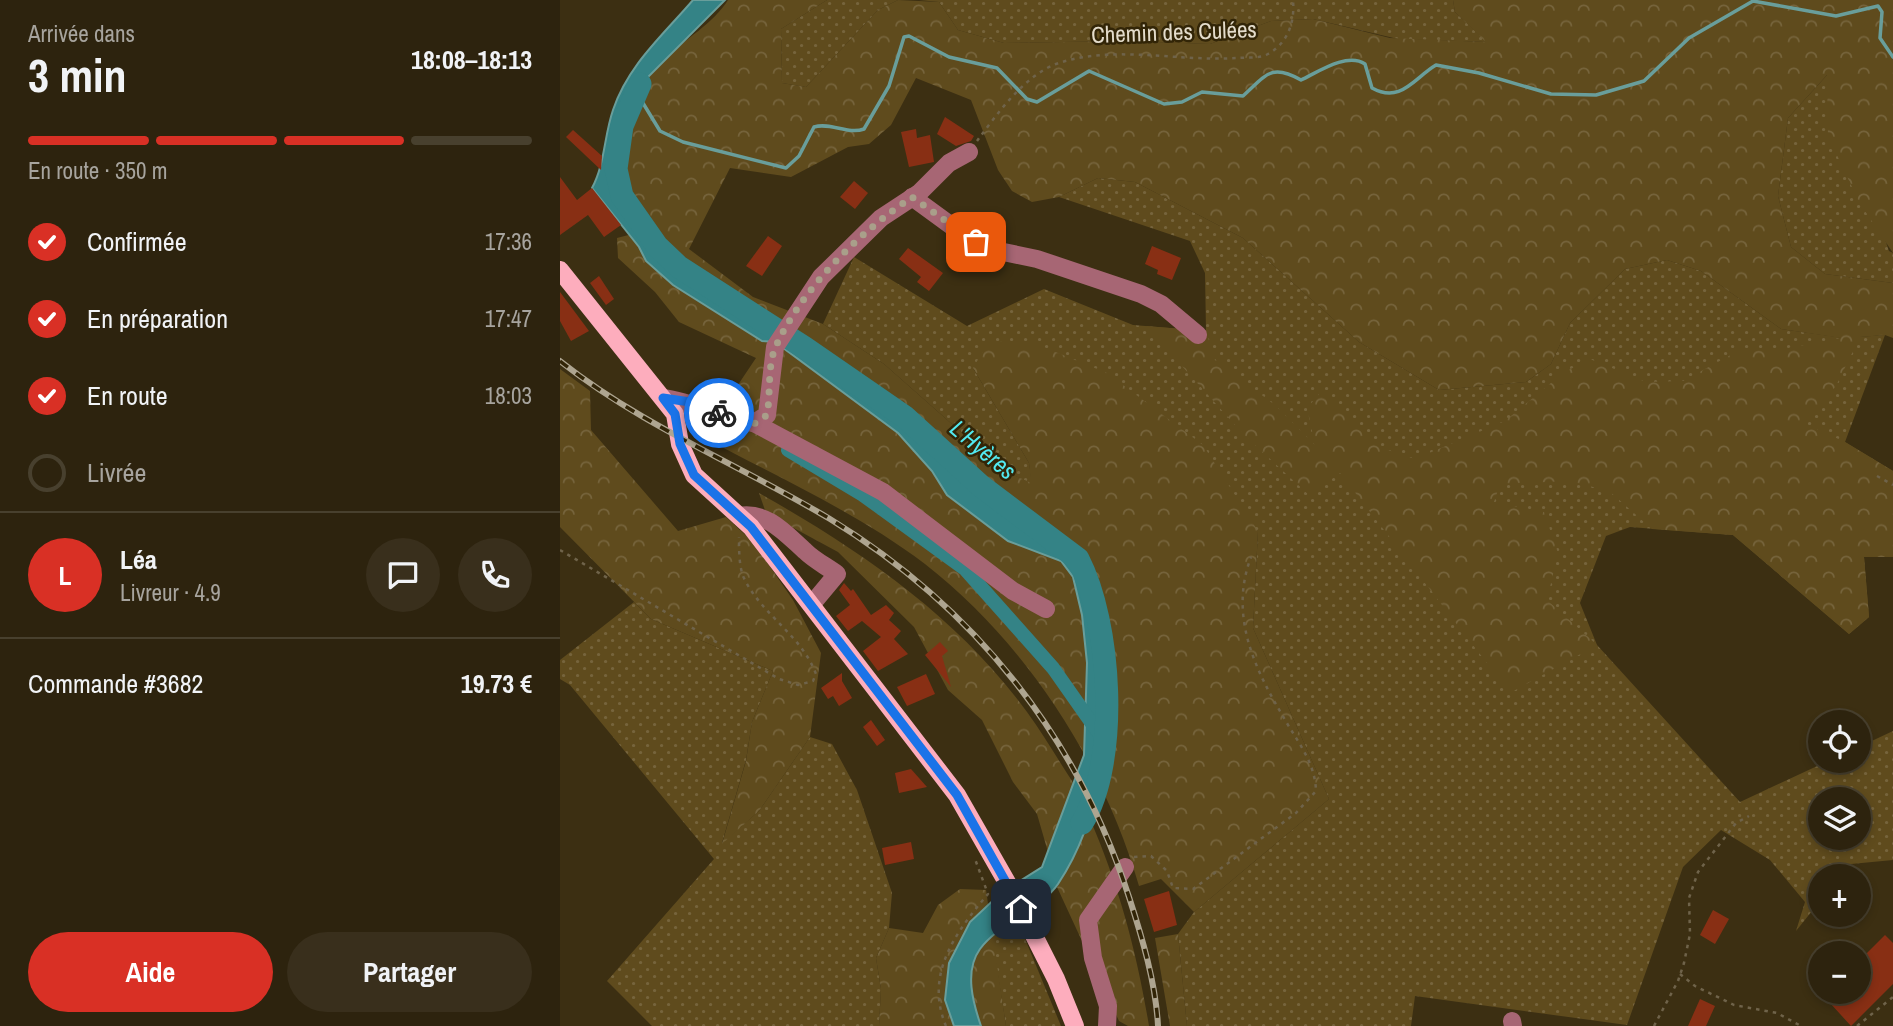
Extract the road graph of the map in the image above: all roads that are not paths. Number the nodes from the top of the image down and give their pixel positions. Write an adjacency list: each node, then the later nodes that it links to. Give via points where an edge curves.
1 (969, 152): 2 (street)
2 (912, 197): 4 (street, via 964,236 989,248 1141,294 1161,304); 6 (street, via 881,218 821,277 775,347 767,415)
3 (560, 270): 5 (main road)
4 (1198, 335)
5 (663, 398): 6 (street, via 690,402); 7 (main road, via 675,414 680,444 694,475)
6 (754, 424): 9 (street, via 883,492 1013,591)
7 (745, 522): 8 (main road); 8 (street, via 753,514 776,526 837,574)
8 (812, 604): 11 (main road, via 957,795 1056,979)
9 (1046, 609)
10 (1125, 867): 12 (street, via 1088,920 1093,958 1108,1006)
11 (1075, 1026)
12 (1107, 1026)

